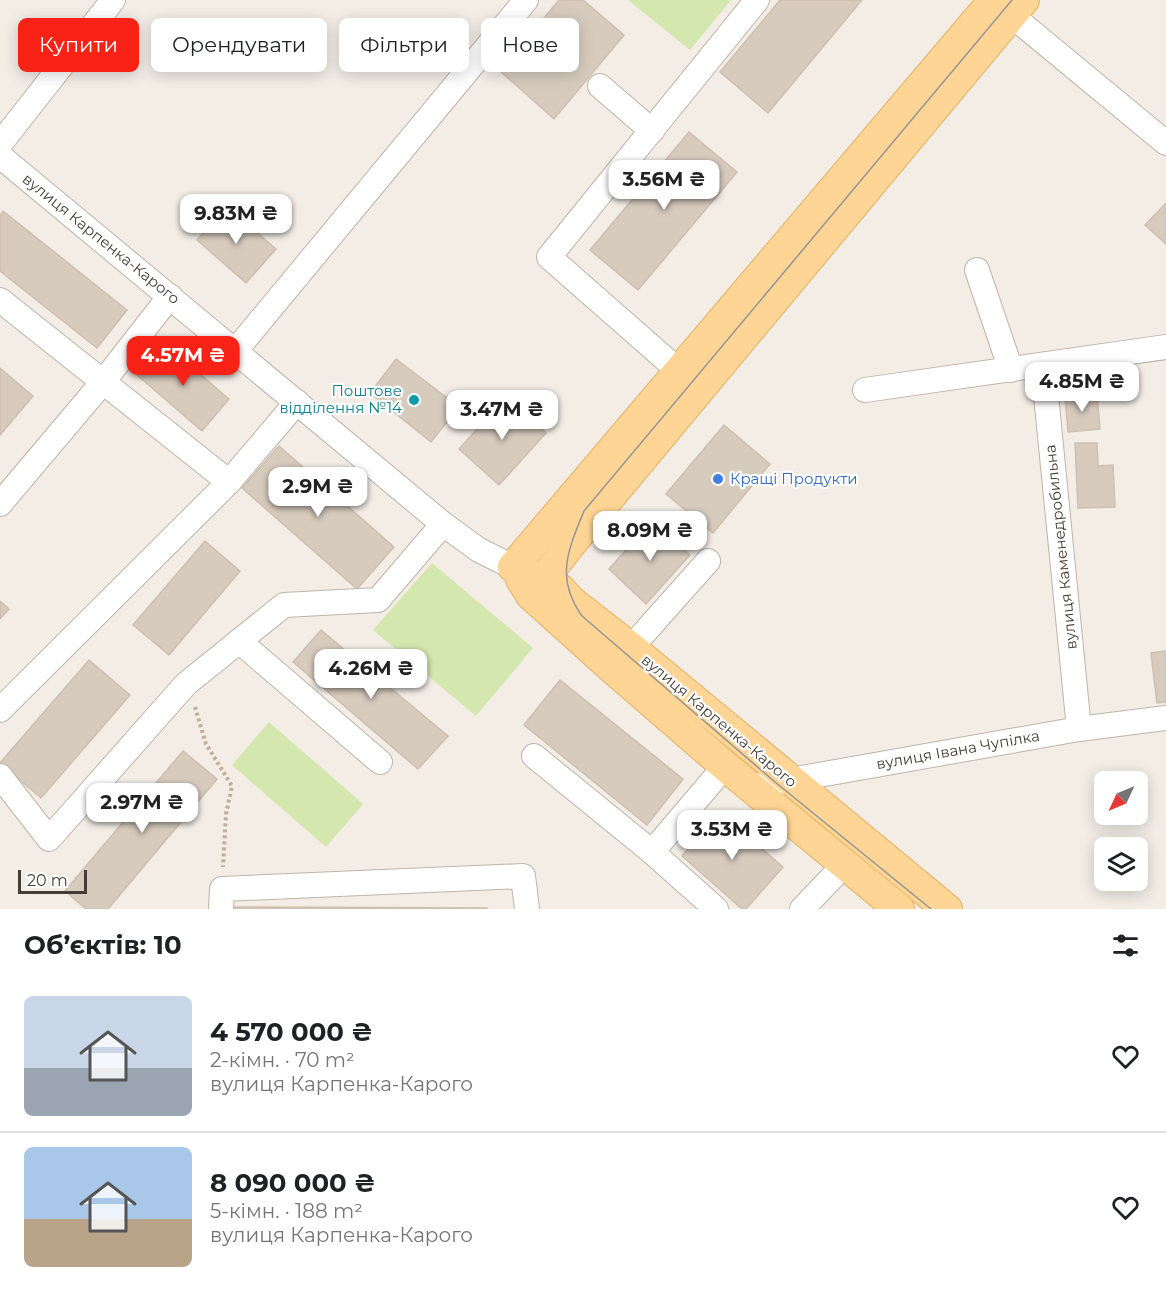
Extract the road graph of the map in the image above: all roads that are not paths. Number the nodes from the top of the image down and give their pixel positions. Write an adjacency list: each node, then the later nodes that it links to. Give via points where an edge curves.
1 (112, 0): 8 (street)
2 (526, 0): 14 (street)
3 (757, 0): 6 (street)
4 (1003, 3): 7 (street); 17 (main road); 26 (main road)
5 (600, 86): 6 (street)
6 (652, 131): 17 (street, via 549,257)
7 (1166, 143)
8 (0, 144)
9 (0, 156): 11 (street, вулиця Карпенка-Карого)
10 (977, 270): 16 (street)
11 (170, 296): 14 (street, вулиця Карпенка-Карого); 18 (street)
12 (0, 300): 18 (street)
13 (1166, 347): 15 (street)
14 (236, 350): 20 (street, вулиця Карпенка-Карого)
15 (1043, 365): 16 (street); 31 (street, вулиця Каменедробильна)
16 (1011, 370): 19 (street)
17 (679, 371): 25 (main road)
18 (103, 382): 21 (street); 22 (street)
19 (865, 390)
20 (297, 402): 21 (street); 23 (street, вулиця Карпенка-Карого)
21 (229, 482): 29 (street)
22 (0, 504)
23 (443, 524): 25 (street, вулиця Карпенка-Карого, via 479,550); 27 (street, via 378,600 284,604)
24 (708, 561): 28 (street)
25 (513, 567): 26 (main road, вулиця Карпенка-Карого)
26 (537, 587): 28 (main road, вулиця Карпенка-Карого)
27 (239, 641): 33 (street); 35 (street, via 186,684 49,839)
28 (621, 657): 34 (main road, вулиця Карпенка-Карого); 36 (main road, вулиця Карпенка-Карого)
29 (0, 710)
30 (1166, 718): 31 (street, вулиця Івана Чупілка)
31 (1079, 729): 36 (street, вулиця Івана Чупілка)
32 (534, 756): 38 (street)
33 (380, 762)
34 (725, 766): 37 (main road, вулиця Карпенка-Карого); 38 (street)
35 (0, 776)
36 (788, 779): 37 (street, вулиця Івана Чупілка); 45 (main road, вулиця Карпенка-Карого)
37 (750, 787): 39 (main road, вулиця Карпенка-Карого)
38 (652, 852): 42 (street)
39 (845, 864): 43 (street); 44 (main road, вулиця Карпенка-Карого)
40 (221, 899): 41 (street, via 523,876)
41 (527, 909)
42 (716, 909)
43 (802, 909)
44 (899, 909)
45 (947, 909)

